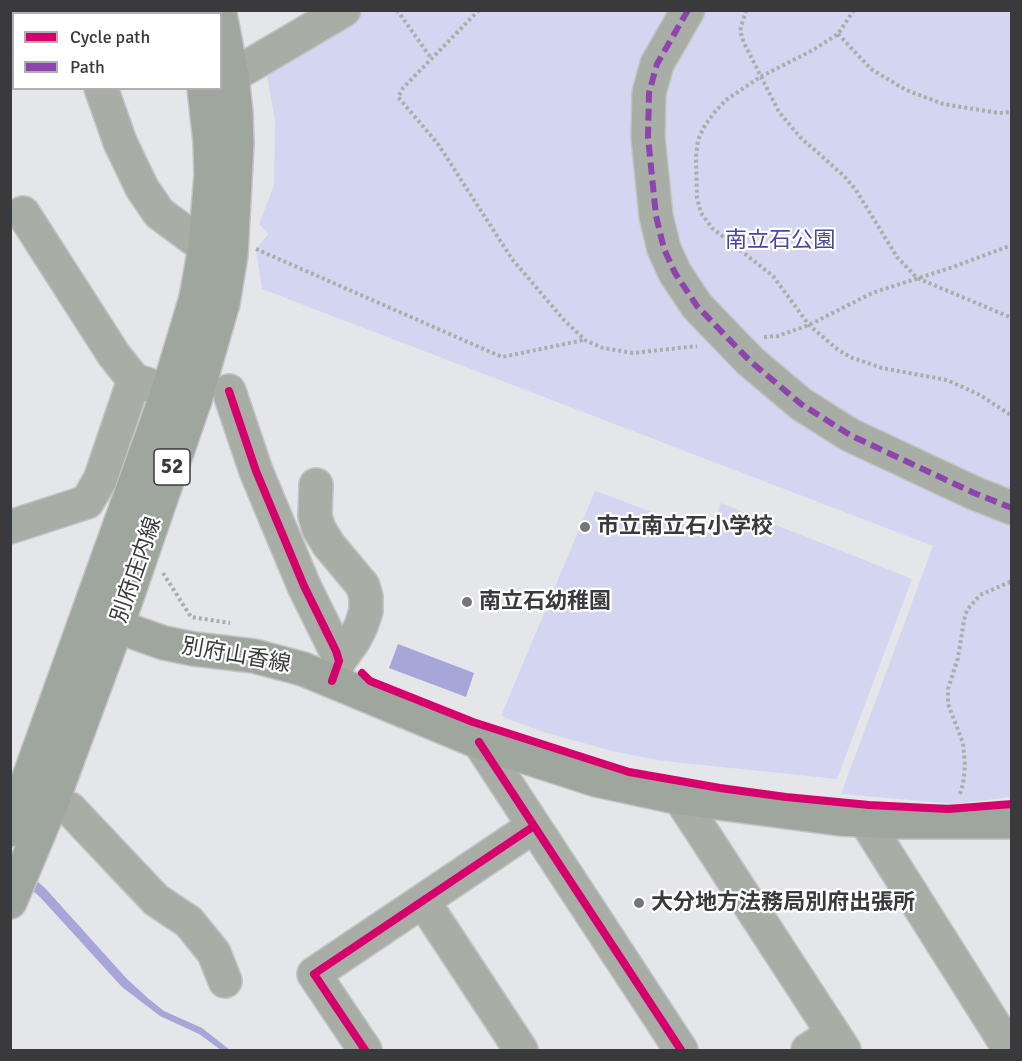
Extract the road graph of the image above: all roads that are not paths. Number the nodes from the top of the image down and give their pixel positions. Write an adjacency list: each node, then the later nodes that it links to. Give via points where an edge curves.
1 (344, 10): 3 (street)
2 (688, 10): 12 (street, via 657,64 649,93 648,137 656,216 675,273 731,342 780,388 817,415 850,435)
3 (222, 81)
4 (102, 90): 7 (street, via 120,142 159,213)
5 (217, 90): 7 (main road, 別府庄内線 / 52, via 236,113)
6 (23, 213): 8 (street)
7 (231, 247): 10 (main road, 別府庄内線 / 52, via 223,303)
8 (134, 380): 10 (street); 13 (street, via 100,480 87,502)
9 (229, 391): 15 (street, via 256,471)
10 (182, 396): 14 (main road, 別府庄内線 / 52)
11 (315, 485): 15 (street, via 319,530 363,586 366,597 361,626)
12 (1011, 508)
13 (10, 527)
14 (103, 621): 15 (main road, 別府山香線, via 164,643 254,656 303,669); 17 (main road, 別府庄内線 / 52)
15 (335, 671): 16 (main road, 別府山香線)
16 (479, 742): 18 (main road, 別府山香線, via 596,780); 21 (street)
17 (39, 798): 22 (main road, 別府庄内線 / 52); 24 (main road, 別府庄内線 / 52); 25 (street, via 70,809 156,900 189,922 214,953)
18 (680, 798): 19 (main road, 別府山香線); 26 (street)
19 (865, 820): 20 (main road, 別府山香線); 30 (street)
20 (1011, 822)
21 (534, 826): 23 (street); 29 (street)
22 (10, 830)
23 (423, 901): 27 (street, via 314,974); 28 (street)
24 (10, 902)
25 (225, 981)
26 (828, 1045)
27 (364, 1050)
28 (520, 1050)
29 (681, 1050)
30 (1010, 1050)

